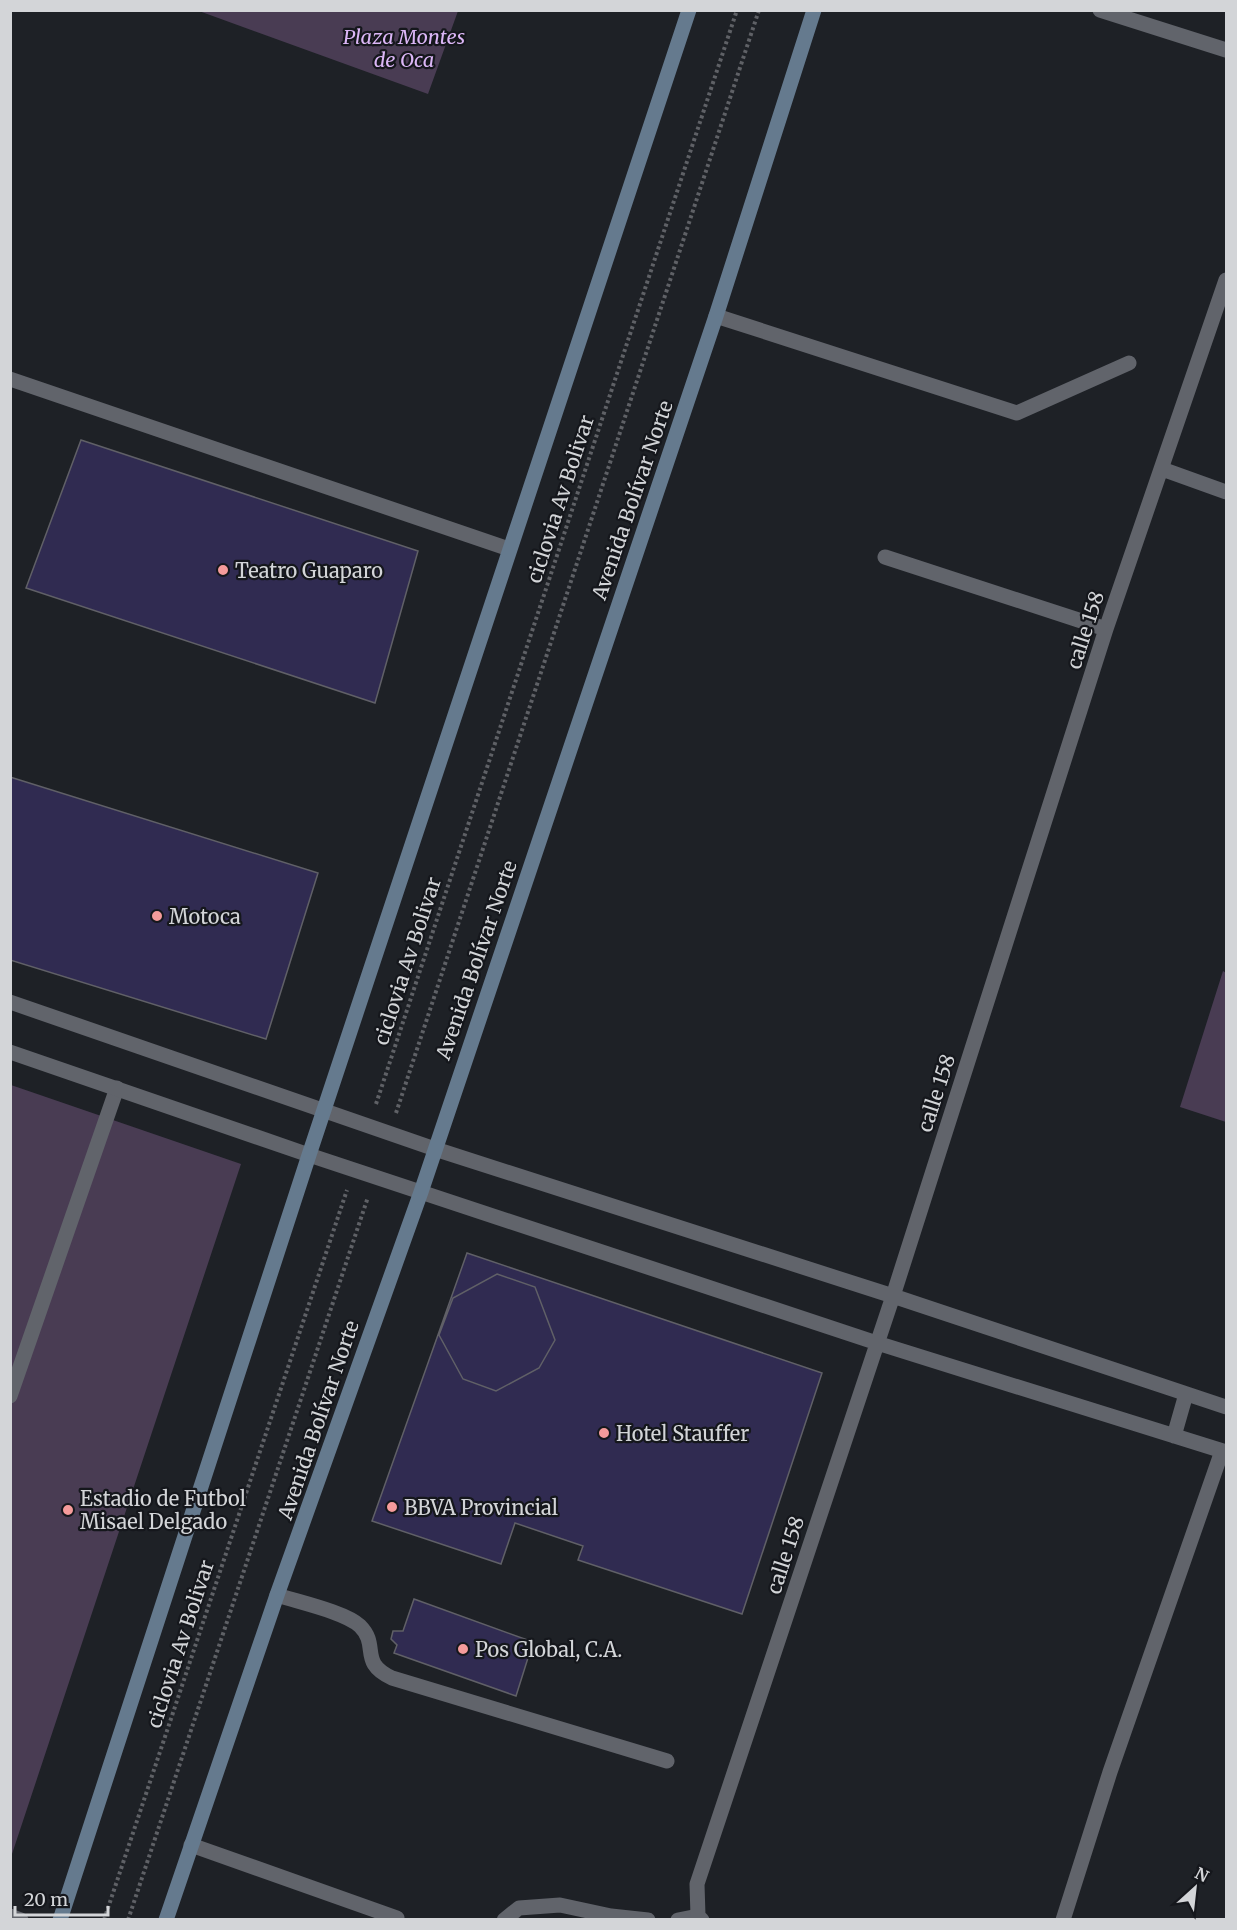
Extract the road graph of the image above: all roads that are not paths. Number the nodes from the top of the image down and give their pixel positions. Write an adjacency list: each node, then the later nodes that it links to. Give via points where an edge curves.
1 (689, 10): 11 (main road)
2 (814, 10): 6 (main road, Avenida Bolívar Norte)
3 (1100, 10): 4 (street)
4 (1227, 50)
5 (1227, 280): 9 (street, calle 158)
6 (716, 316): 7 (street, via 1017,412); 18 (main road, Avenida Bolívar Norte)
7 (1130, 363)
8 (10, 379): 11 (street)
9 (1162, 469): 10 (street); 13 (street, calle 158)
10 (1227, 492)
11 (509, 549): 17 (main road)
12 (885, 557): 13 (street)
13 (1106, 629): 21 (street, calle 158)
14 (10, 1002): 17 (street)
15 (10, 1052): 16 (street)
16 (117, 1088): 19 (street); 24 (street)
17 (324, 1110): 18 (street); 19 (main road)
18 (435, 1149): 20 (main road, Avenida Bolívar Norte); 21 (street)
19 (309, 1155): 20 (street); 36 (main road)
20 (421, 1192): 22 (street); 28 (main road, Avenida Bolívar Norte)
21 (893, 1296): 22 (street, calle 158); 23 (street)
22 (877, 1343): 26 (street); 34 (street, calle 158, via 697,1884)
23 (1186, 1394): 25 (street); 26 (street)
24 (10, 1396)
25 (1227, 1407)
26 (1174, 1436): 27 (street)
27 (1224, 1451): 41 (street, via 1110,1772)
28 (277, 1595): 29 (street, via 350,1619 361,1627 369,1638 372,1664 380,1673); 30 (main road, Avenida Bolívar Norte)
29 (667, 1761)
30 (191, 1845): 32 (street); 37 (main road, Avenida Bolívar Norte)
31 (10, 1916): 35 (street)
32 (398, 1918)
33 (611, 1918): 38 (street, via 560,1905 519,1908); 39 (street)
34 (700, 1918): 40 (street)
35 (21, 1920)
36 (60, 1920)
37 (166, 1920)
38 (504, 1920)
39 (648, 1920)
40 (678, 1920)
41 (1063, 1920)

